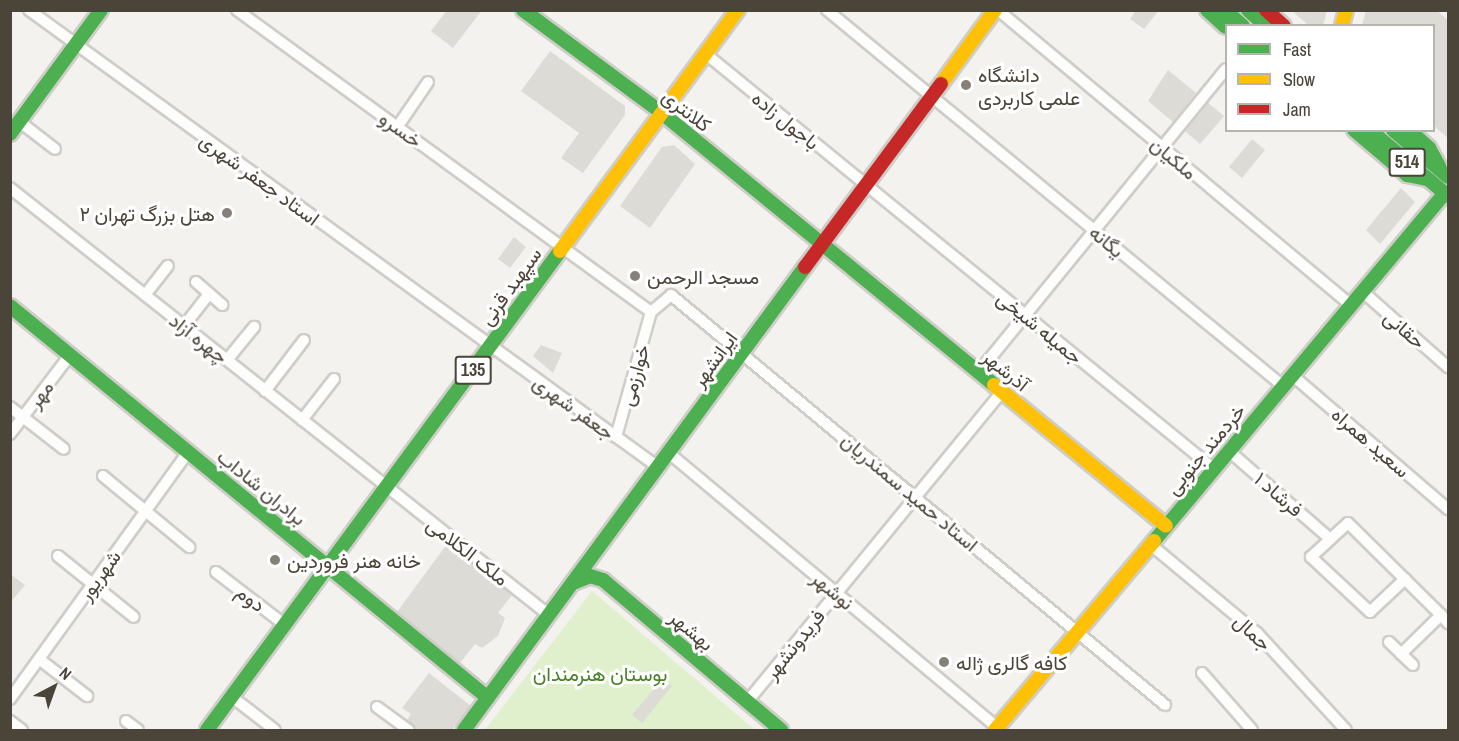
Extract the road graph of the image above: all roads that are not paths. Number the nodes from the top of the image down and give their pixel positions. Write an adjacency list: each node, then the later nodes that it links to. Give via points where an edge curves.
1 (29, 10): 16 (street, استاد جعفر شهری)
2 (101, 10): 16 (street)
3 (237, 10): 23 (street, خسرو)
4 (523, 10): 21 (street, کلانتری)
5 (827, 10): 20 (street, یگانه)
6 (997, 10): 20 (street, ایرانشهر); 29 (street, ملکیان)
7 (1207, 10): 15 (street)
8 (1225, 10): 12 (street)
9 (1248, 10): 13 (street)
10 (1266, 10): 14 (street)
11 (735, 12): 17 (street, سپهبد قرنی / 135)
12 (1241, 24)
13 (1264, 24)
14 (1282, 24)
15 (1225, 25)
16 (76, 45): 22 (street); 52 (street, استاد جعفر شهری)
17 (706, 54): 21 (street, سپهبد قرنی / 135); 33 (street, باجول زاده)
18 (1225, 71): 29 (street)
19 (428, 82): 23 (street)
20 (932, 97): 33 (street, ایرانشهر); 36 (street, یگانه)
21 (662, 113): 37 (street, کلانتری); 38 (street, سپهبد قرنی / 135)
22 (20, 122): 28 (street); 30 (street)
23 (398, 126): 38 (street, خسرو)
24 (1356, 132): 32 (street, via 1407,175)
25 (1372, 132): 32 (street, 514)
26 (1395, 132): 31 (street, 514)
27 (1411, 132): 31 (street, via 1429,148)
28 (10, 134)
29 (1162, 148): 36 (street); 45 (street, ملکیان)
30 (55, 149)
31 (1445, 174)
32 (1428, 179): 35 (street, 514)
33 (866, 185): 37 (street, ایرانشهر); 48 (street, جمیله شیخی)
34 (10, 188): 43 (street, چهره آزاد)
35 (1447, 195): 41 (street, خردمند جنوبی)
36 (1094, 231): 48 (street); 60 (street, یگانه)
37 (822, 245): 53 (street, ایرانشهر); 57 (street, آذرشهر)
38 (564, 247): 47 (street, خسرو); 52 (street, سپهبد قرنی / 135)
39 (168, 266): 43 (street)
40 (196, 282): 42 (street)
41 (1362, 291): 45 (street, خردمند جنوبی); 56 (street, حقانی)
42 (209, 294): 44 (street); 49 (street)
43 (145, 295): 49 (street, چهره آزاد)
44 (222, 305)
45 (1351, 305): 58 (street, خردمند جنوبی)
46 (10, 306): 54 (street, برادران شاداب)
47 (651, 312): 53 (street, استاد حمید سمندریان, via 671,295); 67 (street, خوارزمی)
48 (1025, 315): 57 (street); 73 (street, جمیله شیخی)
49 (184, 326): 55 (street, چهره آزاد)
50 (254, 327): 55 (street)
51 (304, 340): 61 (street)
52 (490, 346): 67 (street, جعفر شهری); 75 (street, سپهبد قرنی / 135)
53 (743, 353): 71 (street, ایرانشهر); 76 (street, استاد حمید سمندریان)
54 (70, 355): 64 (street, مهر); 70 (street, برادران شاداب)
55 (227, 360): 61 (street, چهره آزاد)
56 (1449, 367)
57 (978, 373): 62 (street, آذرشهر)
58 (1292, 375): 60 (street, خردمند جنوبی); 77 (street, سعید همراه)
59 (334, 379): 65 (street)
60 (1283, 386): 69 (street, خردمند جنوبی)
61 (265, 391): 65 (street, چهره آزاد)
62 (1002, 392): 76 (street, فریدونشهر); 79 (street, آذرشهر)
63 (10, 407): 64 (street)
64 (23, 417): 66 (street, مهر); 68 (street)
65 (302, 420): 75 (street, چهره آزاد)
66 (10, 434)
67 (616, 437): 72 (street, جعفر شهری)
68 (64, 449)
69 (1229, 451): 73 (street, خردمند جنوبی); 80 (street, فرشاد ۱)
70 (188, 452): 78 (street, شهریور); 84 (street, برادران شاداب)
71 (669, 453): 72 (street, ایرانشهر); 89 (street, نوشهر)
72 (658, 467): 87 (street, ایرانشهر)
73 (1214, 469): 79 (street, خردمند جنوبی)
74 (103, 476): 78 (street)
75 (387, 487): 84 (street, سپهبد قرنی / 135); 90 (street, ملک الکلامی)
76 (915, 497): 89 (street, فریدونشهر); 95 (street, استاد حمید سمندریان)
77 (1449, 509)
78 (146, 511): 82 (street); 88 (street, شهریور)
79 (1166, 526): 81 (street, خردمند جنوبی)
80 (1329, 538): 86 (street, via 1348,523); 86 (street, via 1312,559 1367,611 1372,611)
81 (1150, 544): 95 (street, خردمند جنوبی); 119 (street, جمال, via 1257,633)
82 (189, 547)
83 (58, 556): 88 (street)
84 (328, 567): 94 (street, سپهبد قرنی / 135); 103 (street, برادران شاداب)
85 (216, 572): 94 (street, دوم)
86 (1405, 579): 91 (street)
87 (573, 583): 90 (street, ایرانشهر); 105 (street, بهشهر, via 590,576 603,580)
88 (93, 584): 92 (street); 98 (street, شهریور)
89 (836, 593): 105 (street, فریدونشهر); 117 (street, نوشهر)
90 (549, 615): 103 (street, ایرانشهر)
91 (1440, 615): 93 (street); 97 (street)
92 (134, 617)
93 (1449, 623)
94 (285, 625): 102 (street, سپهبد قرنی / 135)
95 (1077, 632): 106 (street, استاد حمید سمندریان); 117 (street, خردمند جنوبی)
96 (1389, 642): 97 (street)
97 (1401, 654): 99 (street)
98 (39, 659): 101 (street); 104 (street, شهریور)
99 (1413, 665)
100 (1202, 674): 118 (street)
101 (87, 696)
102 (232, 697): 112 (street, سپهبد قرنی / 135); 113 (street)
103 (488, 698): 115 (street, ایرانشهر)
104 (10, 699)
105 (747, 702): 116 (street, بهشهر)
106 (1165, 705)
107 (377, 707): 114 (street)
108 (10, 721): 110 (street)
109 (126, 721): 111 (street)
110 (22, 730)
111 (138, 730)
112 (207, 730)
113 (275, 730)
114 (409, 730)
115 (464, 730)
116 (781, 730)
117 (997, 730)
118 (1252, 730)
119 (1346, 730)

